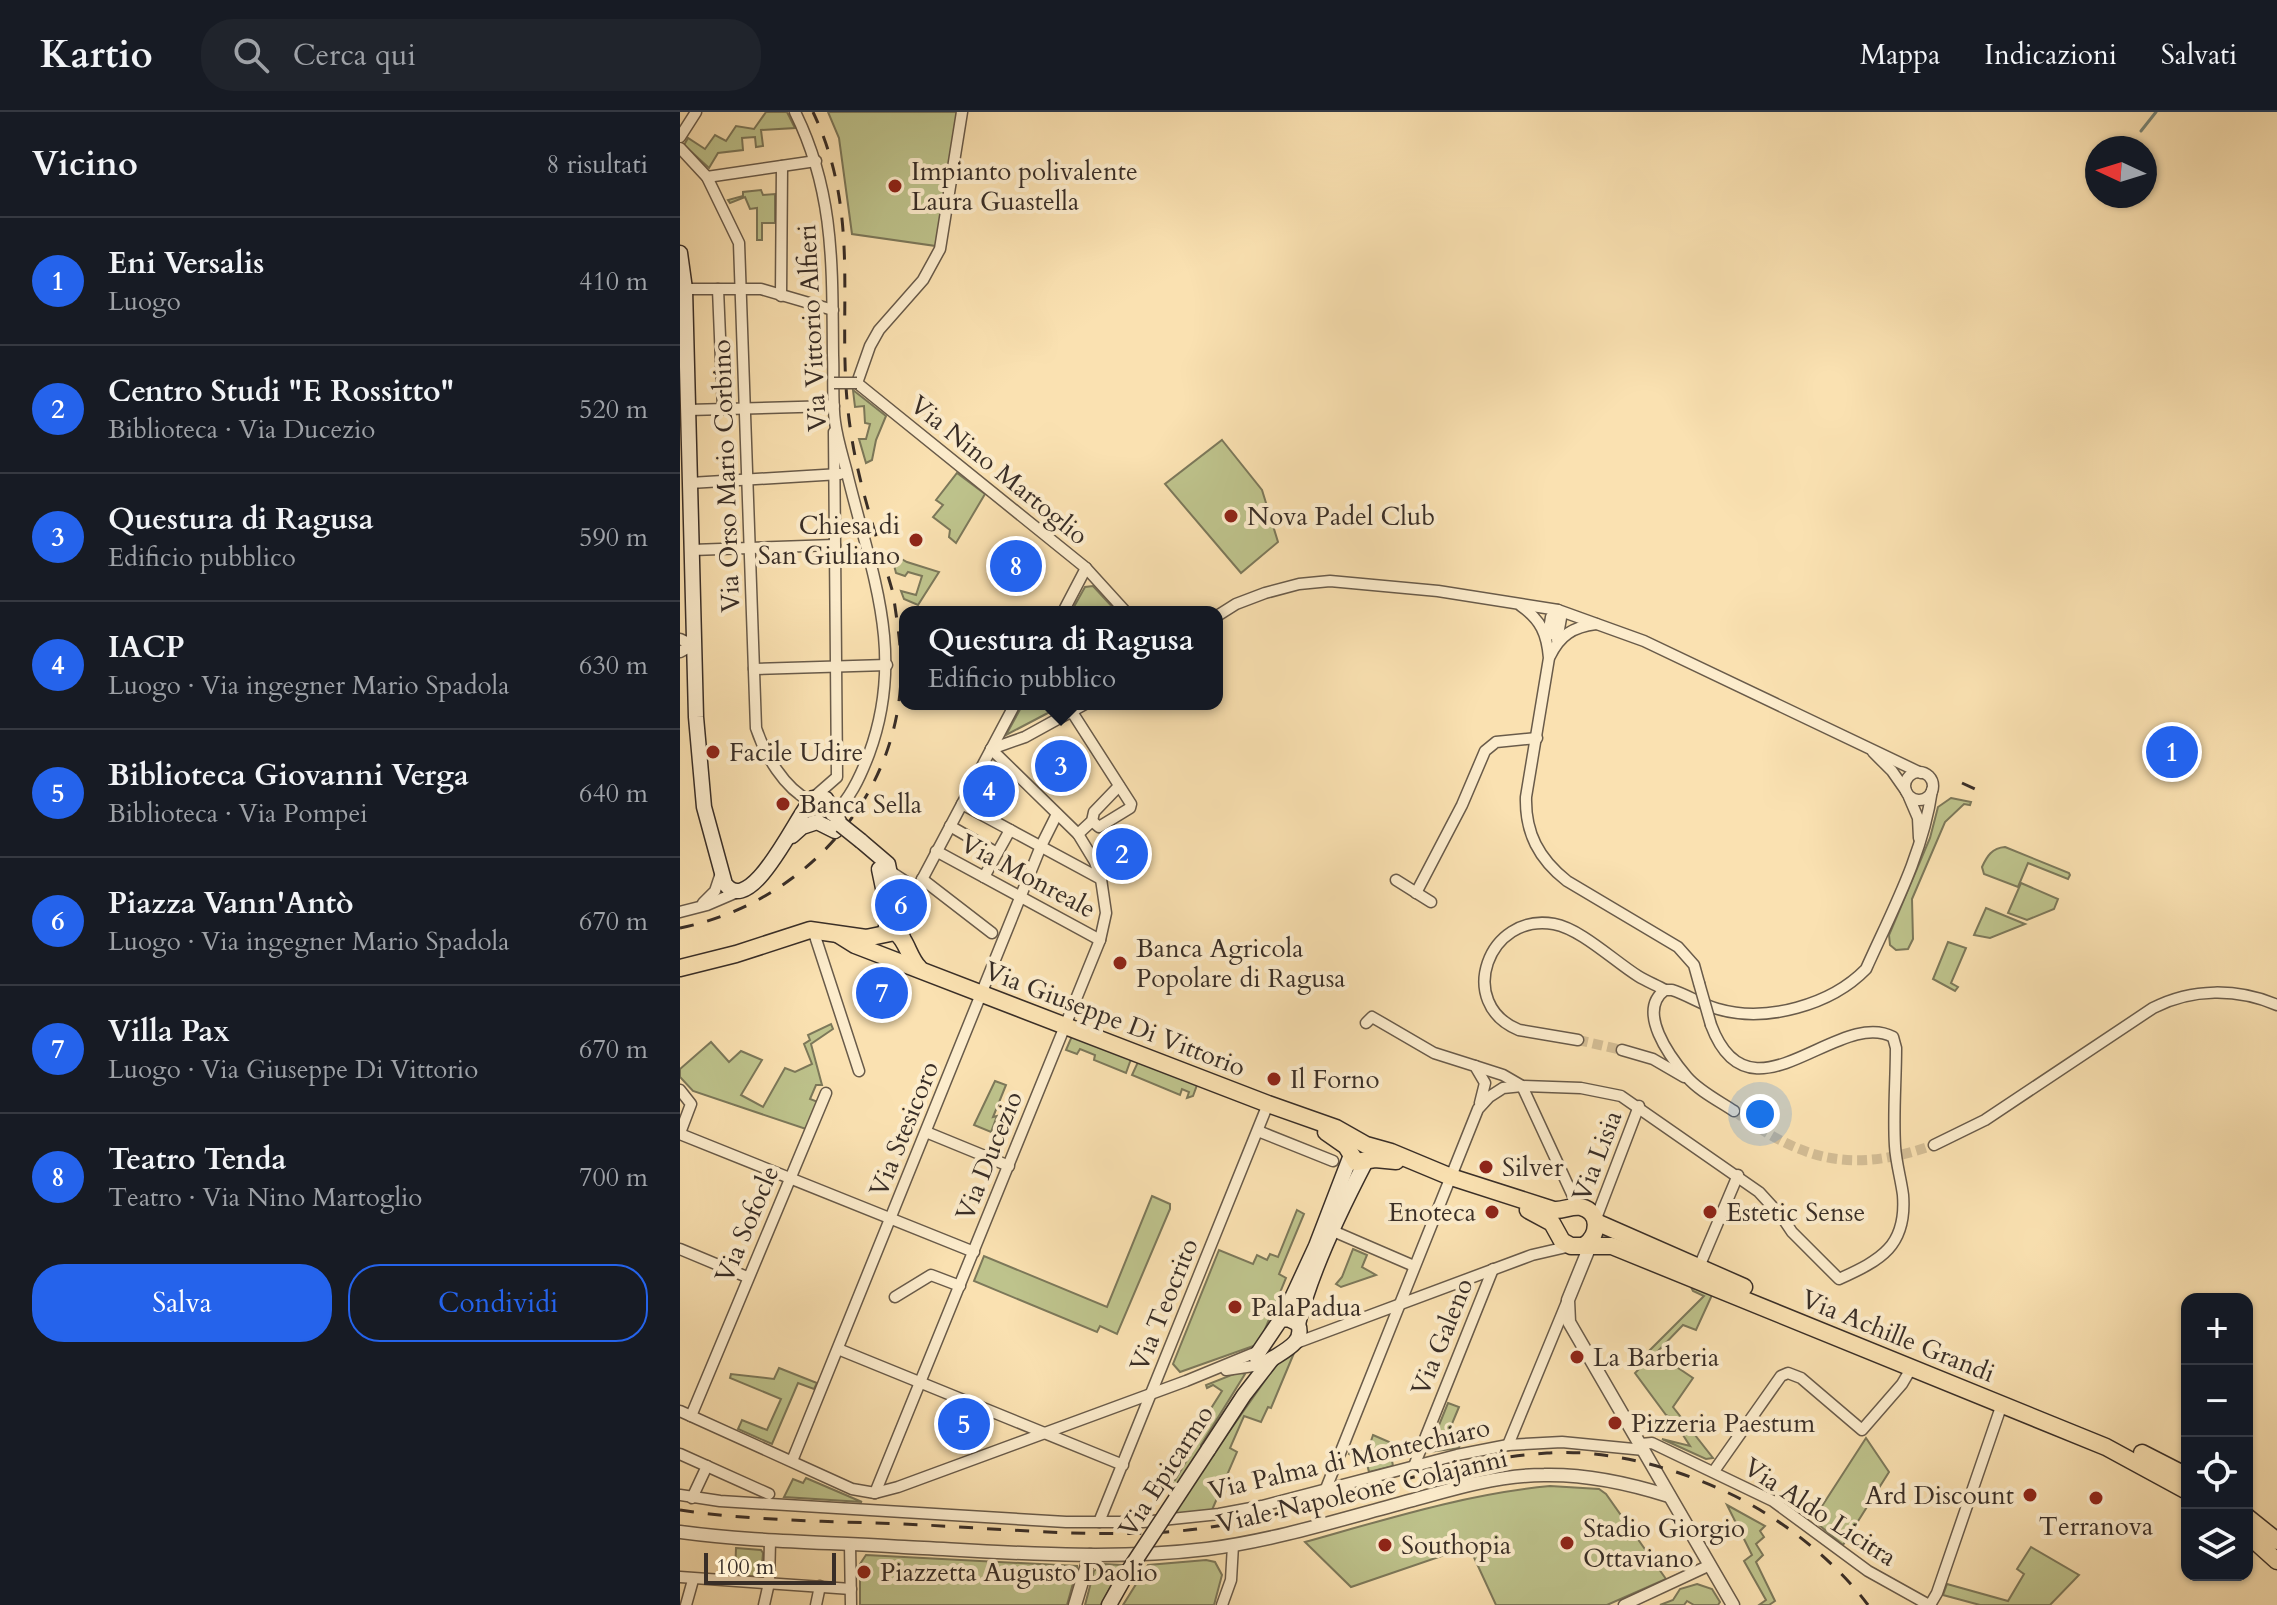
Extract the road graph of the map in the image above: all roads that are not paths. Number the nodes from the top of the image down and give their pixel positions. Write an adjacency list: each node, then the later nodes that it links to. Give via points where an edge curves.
1 (696, 112): 4 (street)
2 (795, 112): 6 (street, Via Vittorio Alfieri)
3 (962, 112): 16 (street, via 940,249 923,280 879,330)
4 (680, 137)
5 (680, 148): 8 (street, Via Orso Mario Corbino)
6 (816, 161): 7 (street); 14 (street, Via Vittorio Alfieri, via 830,222)
7 (782, 166): 8 (street); 13 (street)
8 (707, 177): 10 (street, Via Orso Mario Corbino, via 739,243)
9 (680, 253): 11 (main road)
10 (743, 288): 12 (street); 13 (street); 18 (street, Via Orso Mario Corbino)
11 (685, 289): 12 (street); 20 (main road)
12 (718, 289): 19 (street)
13 (781, 296): 14 (street)
14 (833, 310): 15 (street, Via Vittorio Alfieri)
15 (834, 383): 16 (street, bridge); 17 (street, Via Vittorio Alfieri)
16 (857, 383): 31 (street, Via Nino Martoglio)
17 (834, 406): 18 (street); 21 (street, Via Vittorio Alfieri)
18 (747, 408): 19 (street); 24 (street, Via Orso Mario Corbino)
19 (723, 409): 20 (street)
20 (688, 410): 25 (main road)
21 (835, 422): 22 (street, Via Vittorio Alfieri); 23 (street)
22 (847, 473): 23 (street); 26 (street, Via Vittorio Alfieri)
23 (833, 474): 24 (street); 27 (street)
24 (749, 479): 25 (street); 29 (street, Via Orso Mario Corbino)
25 (685, 484): 30 (main road)
26 (850, 489): 27 (street, via 838,484); 41 (street, Via Vittorio Alfieri, via 881,605)
27 (834, 492): 28 (street)
28 (835, 545): 29 (street); 42 (street)
29 (751, 548): 30 (street); 43 (street, Via Orso Mario Corbino)
30 (692, 550): 39 (main road, via 693,612)
31 (1086, 568): 33 (street); 34 (street, Via Nino Martoglio)
32 (1518, 603): 35 (street); 36 (street, via 1330,581 1265,593); 38 (street)
33 (1066, 606)
34 (1121, 606)
35 (1558, 610): 37 (street); 38 (street, via 1561,618)
36 (1223, 612)
37 (1599, 623): 38 (street, via 1577,626); 49 (street)
38 (1552, 640): 48 (street)
39 (683, 644): 44 (main road)
40 (680, 659): 44 (street)
41 (887, 665): 42 (street); 58 (street, Via Vittorio Alfieri, via 874,739 855,784)
42 (836, 666): 43 (street); 55 (street, via 837,777)
43 (754, 669): 55 (street, Via Orso Mario Corbino, via 760,738 791,788)
44 (694, 672): 69 (main road, via 700,783)
45 (1012, 710): 50 (street)
46 (1075, 710): 47 (street)
47 (1072, 712): 50 (street); 52 (street)
48 (1537, 738): 76 (street, via 1496,742 1485,751); 113 (street, bridge, via 1526,815 1542,858 1567,881 1678,947 1694,965 1715,1035 1731,1057 1750,1068 1775,1067 1852,1035 1893,1037 1895,1147 1903,1196 1902,1227 1893,1246 1839,1279)
49 (1862, 743): 51 (street); 54 (street)
50 (991, 749): 56 (street); 57 (street, Via Ducezio)
51 (1921, 773): 53 (street, via 1930,777); 54 (street, via 1908,777)
52 (1119, 786): 59 (street); 59 (street, via 1130,807 1099,827)
53 (1932, 790): 54 (street, via 1923,800); 66 (street)
54 (1907, 793): 66 (street, via 1918,818)
55 (810, 802): 58 (main road, via 808,817); 58 (main road, via 826,799); 63 (main road)
56 (962, 804): 60 (street); 61 (street)
57 (1057, 814): 62 (street, Via Ducezio); 65 (street, Via Stesicoro)
58 (830, 820): 63 (main road, via 802,827); 64 (main road, bridge)
59 (1092, 821): 62 (street)
60 (950, 826): 67 (street); 68 (street)
61 (1010, 830): 65 (street); 68 (street)
62 (1078, 834): 72 (street, Via Ducezio)
63 (783, 844): 75 (main road, via 760,878)
64 (858, 844): 70 (main road, via 882,857); 83 (main road, via 882,876 888,912)
65 (1041, 846): 72 (street); 77 (street, Via Stesicoro)
66 (1919, 848): 89 (street, via 1866,969 1853,982 1790,1011 1766,1014 1716,1009)
67 (936, 851): 71 (street, Via Monreale); 74 (street)
68 (997, 853): 71 (street)
69 (722, 871): 75 (main road, via 728,888); 79 (street, via 715,891)
70 (891, 872): 74 (street); 84 (main road)
71 (984, 877): 77 (street, Via Monreale)
72 (1101, 879): 85 (street, Via Ducezio, via 1106,913)
73 (1396, 880): 76 (street)
74 (920, 883): 81 (street); 84 (street)
75 (742, 890): 79 (street)
76 (1416, 893): 78 (street)
77 (1021, 896): 85 (street, Via Monreale); 90 (street, Via Stesicoro)
78 (1431, 902)
79 (685, 911)
80 (813, 930): 82 (main road); 87 (main road); 97 (street)
81 (992, 933)
82 (839, 935): 83 (main road); 86 (main road, Via Giuseppe Di Vittorio)
83 (884, 935): 84 (main road, via 895,932); 86 (main road, via 879,946)
84 (903, 937): 86 (main road, via 900,954); 88 (main road)
85 (1100, 940): 93 (street, Via Ducezio)
86 (886, 956): 88 (main road, Via Giuseppe Di Vittorio)
87 (680, 968)
88 (920, 969): 90 (main road, Via Giuseppe Di Vittorio)
89 (1665, 990): 94 (street, via 1560,925 1531,924 1511,932 1491,953 1485,970 1486,995 1494,1012 1519,1030); 98 (street, via 1654,1003 1656,1023)
90 (983, 994): 93 (main road, Via Giuseppe Di Vittorio); 107 (street, Via Stesicoro)
91 (2277, 1005): 109 (street, via 2238,993 2170,999 1985,1120)
92 (1366, 1023): 96 (street, via 1372,1017 1434,1053)
93 (1066, 1026): 102 (main road, Via Giuseppe Di Vittorio); 112 (street, Via Ducezio)
94 (1578, 1040)
95 (1622, 1050): 98 (street, via 1653,1059)
96 (1475, 1066): 99 (street); 104 (street, via 1485,1083)
97 (859, 1071)
98 (1689, 1080): 105 (street)
99 (1522, 1086): 103 (street, via 1581,1088 1621,1096); 104 (street, via 1503,1088); 117 (street)
100 (680, 1090): 108 (street, via 691,1104)
101 (826, 1093): 114 (street, Via Sofocle)
102 (1268, 1104): 106 (street, Via Teocrito); 110 (main road, Via Giuseppe Di Vittorio, via 1349,1133)
103 (1639, 1106): 113 (street); 121 (street, Via Lisia)
104 (1478, 1109): 115 (street)
105 (1734, 1111)
106 (1258, 1131): 111 (street); 142 (street, Via Teocrito)
107 (926, 1132): 112 (street); 118 (street, Via Stesicoro)
108 (680, 1134): 114 (street)
109 (1934, 1145)
110 (1361, 1153): 115 (main road); 120 (main road); 133 (main road)
111 (1333, 1161)
112 (1009, 1166): 123 (street, Via Ducezio)
113 (1738, 1175): 126 (street)
114 (789, 1176): 118 (street); 128 (street, Via Sofocle)
115 (1451, 1177): 116 (main road); 125 (street)
116 (1501, 1195): 117 (main road); 119 (main road)
117 (1571, 1209): 119 (main road, via 1557,1221); 121 (main road, via 1589,1211)
118 (891, 1218): 123 (street); 137 (street, Via Stesicoro)
119 (1557, 1230): 121 (main road, via 1562,1241); 124 (street)
120 (1333, 1231): 125 (street); 134 (main road)
121 (1586, 1238): 124 (street); 126 (main road, Via Achille Grandi); 131 (street); 139 (main road, Via Achille Grandi)
122 (680, 1249): 128 (street)
123 (974, 1252): 129 (street, Via Ducezio)
124 (1532, 1255): 127 (street)
125 (1414, 1266): 132 (street)
126 (1699, 1267): 155 (main road, Via Achille Grandi, via 2117,1440)
127 (1493, 1269): 132 (street); 153 (street, Via Galeno)
128 (747, 1277): 145 (street, Via Sofocle)
129 (960, 1286): 130 (street, via 931,1275); 141 (street, Via Ducezio)
130 (895, 1297)
131 (1568, 1300): 147 (street); 148 (street, via 1573,1329)
132 (1399, 1302): 135 (street); 157 (street)
133 (1281, 1320): 134 (main road); 138 (main road)
134 (1298, 1325): 135 (street); 136 (main road, via 1301,1336)
135 (1334, 1328): 136 (street)
136 (1296, 1343): 138 (main road)
137 (838, 1349): 141 (street); 150 (street, Via Stesicoro)
138 (1257, 1363): 140 (street); 140 (street); 143 (main road); 143 (main road)
139 (1912, 1367): 144 (main road, Via Achille Grandi); 154 (street, via 1862,1430 1801,1378 1781,1376)
140 (1201, 1376): 142 (street)
141 (921, 1382): 146 (street); 158 (street, Via Ducezio)
142 (1152, 1394): 146 (street); 151 (street, Via Teocrito)
143 (1244, 1395): 186 (main road, Via Epicarmo, bridge)
144 (2002, 1404): 156 (main road, Via Achille Grandi, via 2106,1447); 190 (street)
145 (685, 1414): 150 (street)
146 (1045, 1433): 151 (street); 158 (street)
147 (1508, 1445): 148 (street, Via Palma di Montechiaro); 153 (street, Via Palma di Montechiaro)
148 (1643, 1447): 154 (street, Via Aldo Licitra, via 1652,1443); 161 (street)
149 (680, 1454): 152 (street)
150 (792, 1461): 158 (street, via 852,1489)
151 (1123, 1465): 163 (street, Via Teocrito)
152 (707, 1466): 159 (street); 162 (street)
153 (1414, 1466): 157 (street, Via Palma di Montechiaro)
154 (1714, 1471): 190 (street, Via Aldo Licitra, via 1773,1501 1868,1571)
155 (2181, 1474)
156 (2181, 1488)
157 (1325, 1491): 163 (street, Via Palma di Montechiaro, via 1219,1514)
158 (875, 1493)
159 (769, 1494)
160 (680, 1495): 162 (street, Via Palma di Montechiaro)
161 (1669, 1496): 171 (street, Viale Napoleone Colajanni, via 1587,1477 1509,1478); 175 (street)
162 (692, 1498): 163 (street, Via Palma di Montechiaro)
163 (1099, 1522)
164 (2253, 1522): 169 (main road)
165 (2253, 1528): 172 (main road)
166 (680, 1532): 168 (street, Viale Napoleone Colajanni)
167 (2253, 1539): 174 (main road)
168 (770, 1541): 170 (street, Viale Napoleone Colajanni); 178 (street)
169 (2277, 1541)
170 (850, 1544): 173 (street, Viale Napoleone Colajanni); 180 (street)
171 (1233, 1545): 173 (street, Viale Napoleone Colajanni); 187 (street, via 1231,1580)
172 (2277, 1548)
173 (1090, 1555): 185 (street)
174 (2277, 1561)
175 (1710, 1565): 188 (street); 189 (street)
176 (680, 1577): 177 (street)
177 (693, 1580): 178 (street); 181 (street)
178 (769, 1583): 179 (street); 182 (street)
179 (820, 1586): 180 (street); 183 (street)
180 (851, 1589): 184 (street)
181 (686, 1605)
182 (764, 1605)
183 (816, 1605)
184 (851, 1605)
185 (1075, 1605)
186 (1111, 1605)
187 (1222, 1605)
188 (1624, 1605)
189 (1733, 1605)
190 (1929, 1605)

